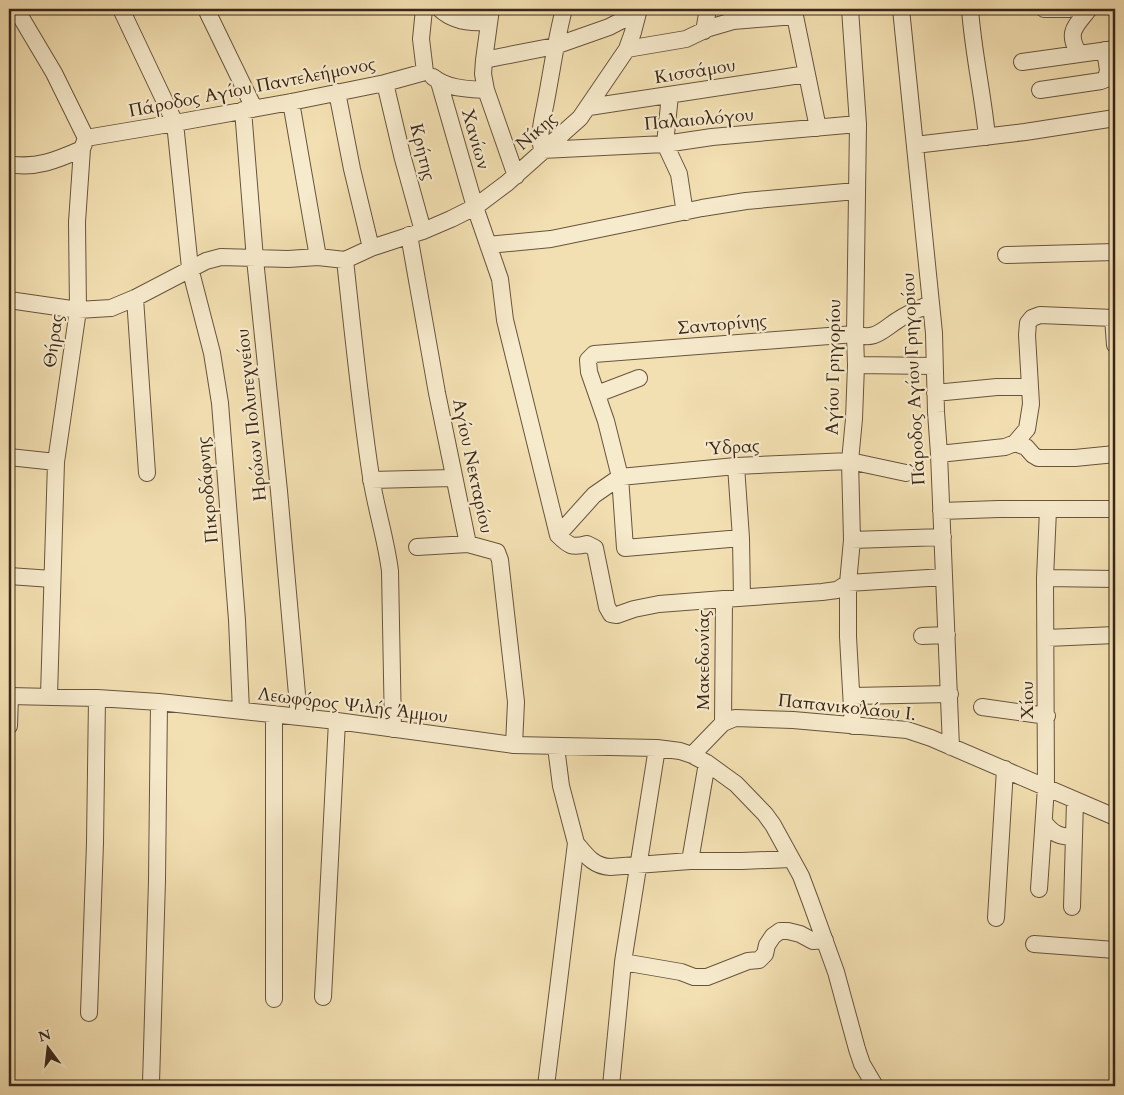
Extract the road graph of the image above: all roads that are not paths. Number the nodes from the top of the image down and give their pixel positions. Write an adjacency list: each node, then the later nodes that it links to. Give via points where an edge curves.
1 (16, 9): 40 (street, via 54,73)
2 (121, 9): 36 (street, Πικροδάφνης)
3 (206, 9): 34 (street)
4 (424, 9): 24 (street, via 421,39)
5 (440, 9): 15 (street, via 472,23 484,22)
6 (564, 9): 18 (street)
7 (708, 9): 17 (street)
8 (850, 9): 37 (street, Αγίου Γρηγορίου)
9 (901, 9): 42 (street, Πάροδος Αγίου Γρηγορίου)
10 (970, 9): 39 (street)
11 (1044, 9): 12 (street)
12 (1069, 9)
13 (1089, 9): 21 (street, via 1072,30)
14 (638, 10): 18 (street, via 609,27); 19 (street, Νίκης)
15 (491, 11): 22 (street)
16 (795, 13): 17 (street, via 733,21); 25 (street)
17 (704, 30): 19 (street, via 686,39)
18 (555, 46): 22 (street); 43 (street, via 540,130)
19 (626, 49): 33 (street, Νίκης)
20 (1110, 50): 21 (street); 29 (street, via 1106,79)
21 (1079, 54): 23 (street)
22 (484, 60): 28 (street)
23 (1022, 62)
24 (425, 72): 26 (street); 27 (street, Πάροδος Αγίου Παντελεήμονος)
25 (807, 74): 31 (street, Κισσάμου); 38 (street)
26 (438, 82): 28 (street); 47 (street, Χανίων)
27 (385, 83): 30 (street, Πάροδος Αγίου Παντελεήμονος); 49 (street, Κρήτης)
28 (486, 90): 45 (street)
29 (1040, 90)
30 (337, 92): 32 (street, Πάροδος Αγίου Παντελεήμονος); 51 (street)
31 (670, 95): 33 (street, Κισσάμου); 41 (street)
32 (291, 102): 34 (street, Πάροδος Αγίου Παντελεήμονος); 54 (street)
33 (589, 107): 43 (street, Νίκης, via 566,132)
34 (248, 109): 36 (street, Πάροδος Αγίου Παντελεήμονος); 55 (street, Ηρώων Πολυτεχνείου)
35 (1115, 118): 39 (street)
36 (175, 123): 40 (street, Πάροδος Αγίου Παντελεήμονος); 57 (street, Πικροδάφνης)
37 (858, 124): 38 (street, Παλαιολόγου); 46 (street, Αγίου Γρηγορίου)
38 (818, 128): 41 (street, Παλαιολόγου)
39 (987, 137): 42 (street)
40 (84, 144): 44 (street, Πάροδος Αγίου Παντελεήμονος, via 55,161 39,165); 61 (street, Θήρας, via 76,222)
41 (665, 144): 43 (street, Παλαιολόγου); 48 (street, via 679,174)
42 (914, 145): 60 (street, Πάροδος Αγίου Γρηγορίου)
43 (542, 150): 45 (street, Νίκης)
44 (9, 164)
45 (516, 176): 47 (street, Νίκης)
46 (856, 190): 48 (street, via 746,201); 63 (street, Αγίου Γρηγορίου)
47 (475, 207): 49 (street, Νίκης); 50 (street, Χανίων)
48 (686, 212): 50 (street, via 551,238)
49 (416, 233): 51 (street, Νίκης); 82 (street, Αγίου Νεκταρίου)
50 (488, 245): 87 (street, Χανίων, via 500,279 505,320)
51 (371, 248): 56 (street, Νίκης)
52 (1115, 252): 53 (street)
53 (1006, 255)
54 (318, 257): 55 (street); 56 (street)
55 (255, 259): 57 (street, via 221,257); 113 (street, Ηρώων Πολυτεχνείου)
56 (345, 260): 83 (street)
57 (190, 268): 58 (street); 111 (street, Πικροδάφνης, via 212,353 220,403)
58 (135, 298): 61 (street, via 111,308); 80 (street)
59 (9, 300): 61 (street)
60 (930, 304): 63 (street, Σαντορίνης, via 875,335 863,337); 66 (street, Πάροδος Αγίου Γρηγορίου)
61 (78, 310): 77 (street, Θήρας)
62 (1114, 318): 64 (street); 68 (street, via 1040,315 1032,318 1027,335)
63 (854, 334): 65 (street, Αγίου Γρηγορίου); 71 (street, Σαντορίνης, via 594,354 588,360)
64 (1115, 344)
65 (856, 365): 66 (street); 76 (street, Αγίου Γρηγορίου)
66 (934, 371): 69 (street); 70 (street, Πάροδος Αγίου Γρηγορίου)
67 (639, 378): 71 (street)
68 (1030, 386): 69 (street); 72 (street, via 1027,429)
69 (961, 391): 70 (street)
70 (935, 393): 73 (street, Πάροδος Αγίου Γρηγορίου)
71 (597, 394): 81 (street)
72 (1016, 443): 73 (street); 74 (street, via 1038,458)
73 (939, 454): 86 (street, Πάροδος Αγίου Γρηγορίου)
74 (1115, 454)
75 (9, 457): 77 (street)
76 (850, 461): 78 (street, Ύδρας); 79 (street, Ύδρας); 89 (street, Αγίου Γρηγορίου)
77 (56, 462): 95 (street, Θήρας)
78 (736, 466): 81 (street, Ύδρας); 88 (street)
79 (906, 472)
80 (147, 473)
81 (620, 477): 87 (street, via 594,495); 88 (street, via 624,548)
82 (453, 478): 83 (street); 90 (street, Αγίου Νεκταρίου)
83 (371, 480): 119 (street, via 390,571)
84 (1115, 509): 85 (street)
85 (1048, 510): 86 (street, via 974,509 951,525); 94 (street, Χίου)
86 (942, 525): 89 (street); 93 (street, Πάροδος Αγίου Γρηγορίου)
87 (558, 535): 98 (street, via 571,546 588,544 595,548 611,614 659,604)
88 (740, 538): 99 (street)
89 (852, 540): 97 (street, Αγίου Γρηγορίου)
90 (468, 544): 91 (street); 120 (street, Αγίου Νεκταρίου, via 497,552 500,560 516,702)
91 (417, 546)
92 (9, 576): 95 (street)
93 (944, 577): 97 (street, Μακεδωνίας); 101 (street, Πάροδος Αγίου Γρηγορίου)
94 (1045, 578): 96 (street); 103 (street, Χίου)
95 (52, 579): 106 (street, Θήρας)
96 (1115, 579)
97 (848, 583): 99 (street, Μακεδωνίας, via 836,590 822,592); 107 (street, Αγίου Γρηγορίου)
98 (724, 598): 99 (street, Μακεδωνίας); 116 (street, Μακεδωνίας)
99 (742, 598)
100 (1115, 634): 103 (street)
101 (947, 635): 102 (street); 104 (street, Πάροδος Αγίου Γρηγορίου)
102 (922, 636)
103 (1047, 638): 114 (street, Χίου)
104 (950, 694): 107 (street); 123 (street, Πάροδος Αγίου Γρηγορίου)
105 (9, 696): 106 (street, Λεωφόρος Ψιλής Άμμου); 117 (street)
106 (49, 696): 108 (street, Λεωφόρος Ψιλής Άμμου)
107 (852, 696): 118 (street, Αγίου Γρηγορίου)
108 (97, 698): 109 (street, Λεωφόρος Ψιλής Άμμου); 145 (street)
109 (159, 702): 111 (street, Λεωφόρος Ψιλής Άμμου); 146 (street)
110 (982, 707): 114 (street)
111 (241, 712): 112 (street, Λεωφόρος Ψιλής Άμμου)
112 (274, 714): 113 (street, Λεωφόρος Ψιλής Άμμου); 144 (street)
113 (299, 716): 115 (street, Λεωφόρος Ψιλής Άμμου)
114 (1047, 716): 127 (street, Χίου)
115 (337, 721): 119 (street, Λεωφόρος Ψιλής Άμμου); 143 (street)
116 (723, 722): 118 (street, Παπανικολάου Ι., via 734,718); 124 (street)
117 (9, 726)
118 (853, 726): 123 (street, Παπανικολάου Ι., via 908,730)
119 (393, 729): 120 (street, Λεωφόρος Ψιλής Άμμου)
120 (514, 745): 121 (street, Λεωφόρος Ψιλής Άμμου)
121 (556, 747): 122 (street, Λεωφόρος Ψιλής Άμμου); 132 (street, via 561,786)
122 (657, 748): 124 (street, Λεωφόρος Ψιλής Άμμου); 135 (street)
123 (951, 748): 126 (street, Παπανικολάου Ι.)
124 (692, 755): 125 (street, Λεωφόρος Ψιλής Άμμου)
125 (707, 763): 133 (street, Λεωφόρος Ψιλής Άμμου, via 736,784 765,814); 134 (street)
126 (1005, 770): 127 (street, Παπανικολάου Ι.); 138 (street)
127 (1046, 787): 128 (street, Παπανικολάου Ι.); 130 (street, Χίου)
128 (1075, 801): 129 (street, Παπανικολάου Ι.); 131 (street)
129 (1115, 817)
130 (1044, 822): 131 (street, via 1060,836); 136 (street, Χίου)
131 (1074, 836): 137 (street)
132 (576, 843): 135 (street, via 589,860 601,866); 147 (street)
133 (791, 859): 134 (street); 139 (street, Λεωφόρος Ψιλής Άμμου, via 801,876)
134 (690, 861): 135 (street)
135 (638, 864): 142 (street)
136 (1039, 889)
137 (1072, 908)
138 (996, 918)
139 (825, 940): 142 (street, via 813,941 794,932 780,931 772,936 759,960 707,977); 149 (street, Λεωφόρος Ψιλής Άμμου, via 856,1049)
140 (1034, 944): 141 (street)
141 (1115, 950)
142 (623, 962): 148 (street)
143 (323, 996)
144 (274, 999)
145 (89, 1013)
146 (151, 1084)
147 (546, 1086)
148 (611, 1086)
149 (875, 1086)

